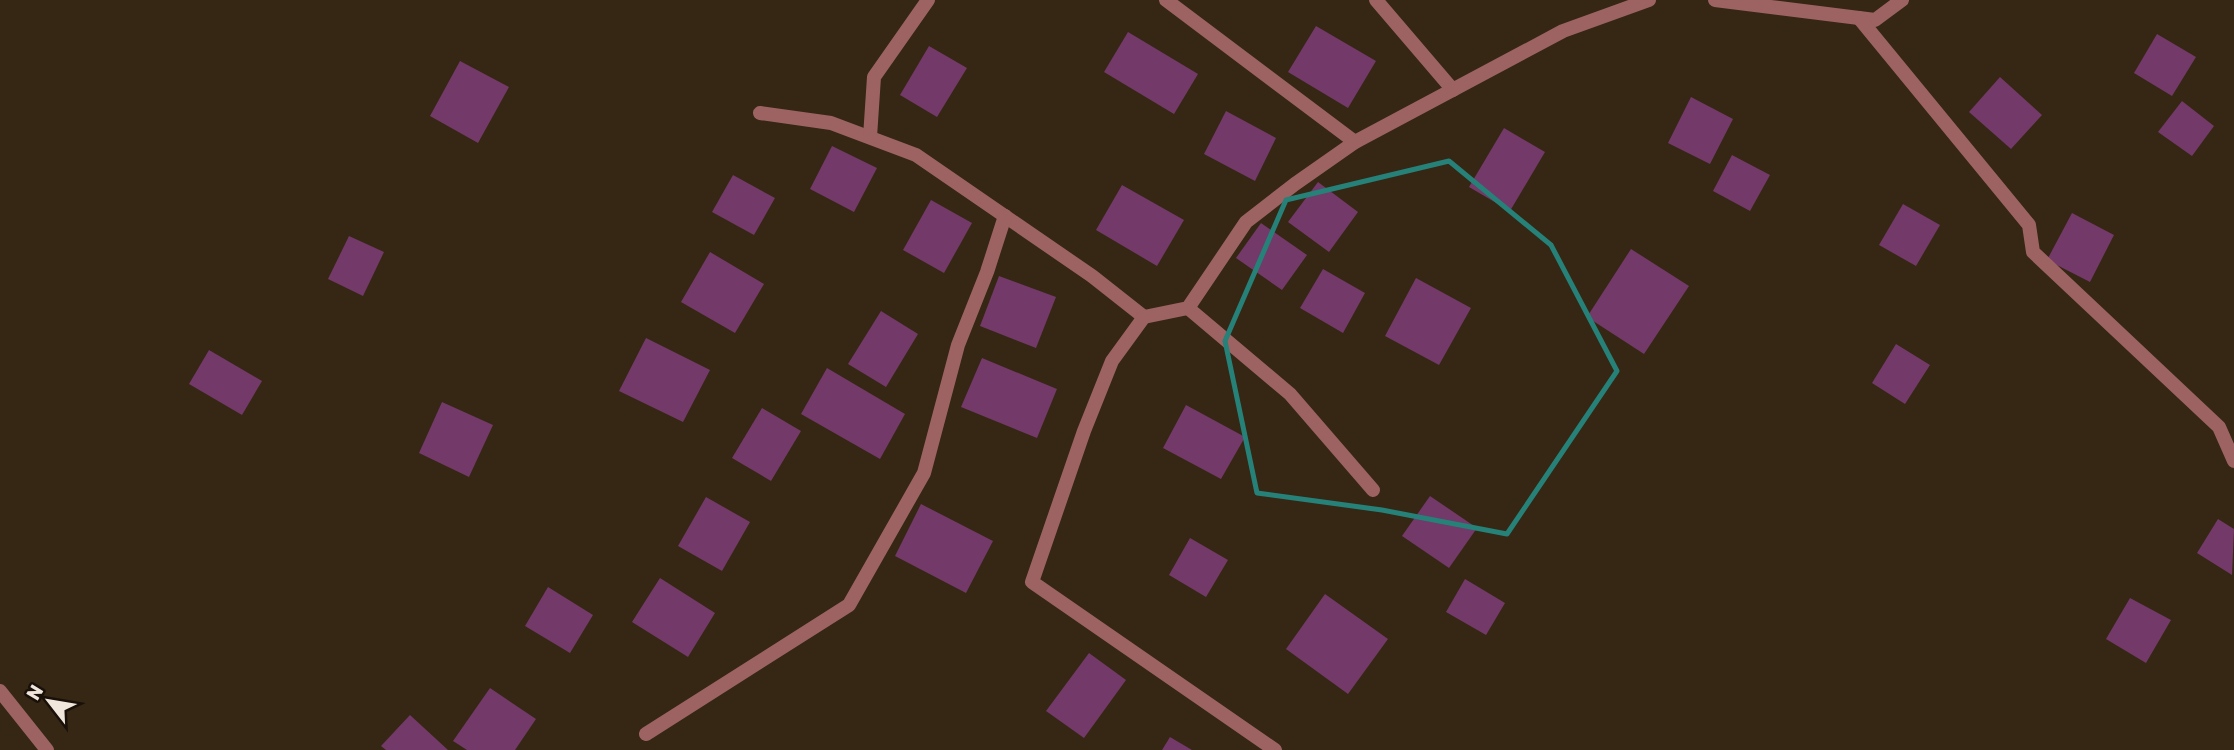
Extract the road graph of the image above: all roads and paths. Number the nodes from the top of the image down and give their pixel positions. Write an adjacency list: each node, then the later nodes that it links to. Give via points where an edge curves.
1 (928, 0): 10 (street, via 874,77)
2 (1166, 0): 11 (street)
3 (1376, 0): 8 (street)
4 (1649, 0): 8 (street, via 1563,31)
5 (1715, 0): 7 (street)
6 (1902, 0): 7 (street, via 1875,20)
7 (1859, 18): 15 (street, via 2029,225 2033,252 2219,427)
8 (1453, 90): 11 (street)
9 (760, 113): 10 (street, via 831,122)
10 (870, 137): 12 (street, via 916,156)
11 (1355, 142): 13 (street, via 1246,222)
12 (1005, 216): 14 (street); 18 (street, via 958,345 924,474 849,605)
13 (1188, 308): 14 (street); 16 (street, via 1290,394)
14 (1144, 317): 20 (street, via 1112,361 1032,582)
15 (2234, 461)
16 (1373, 490)
17 (0, 691): 19 (street)
18 (646, 734)
19 (47, 750)
20 (1275, 750)

